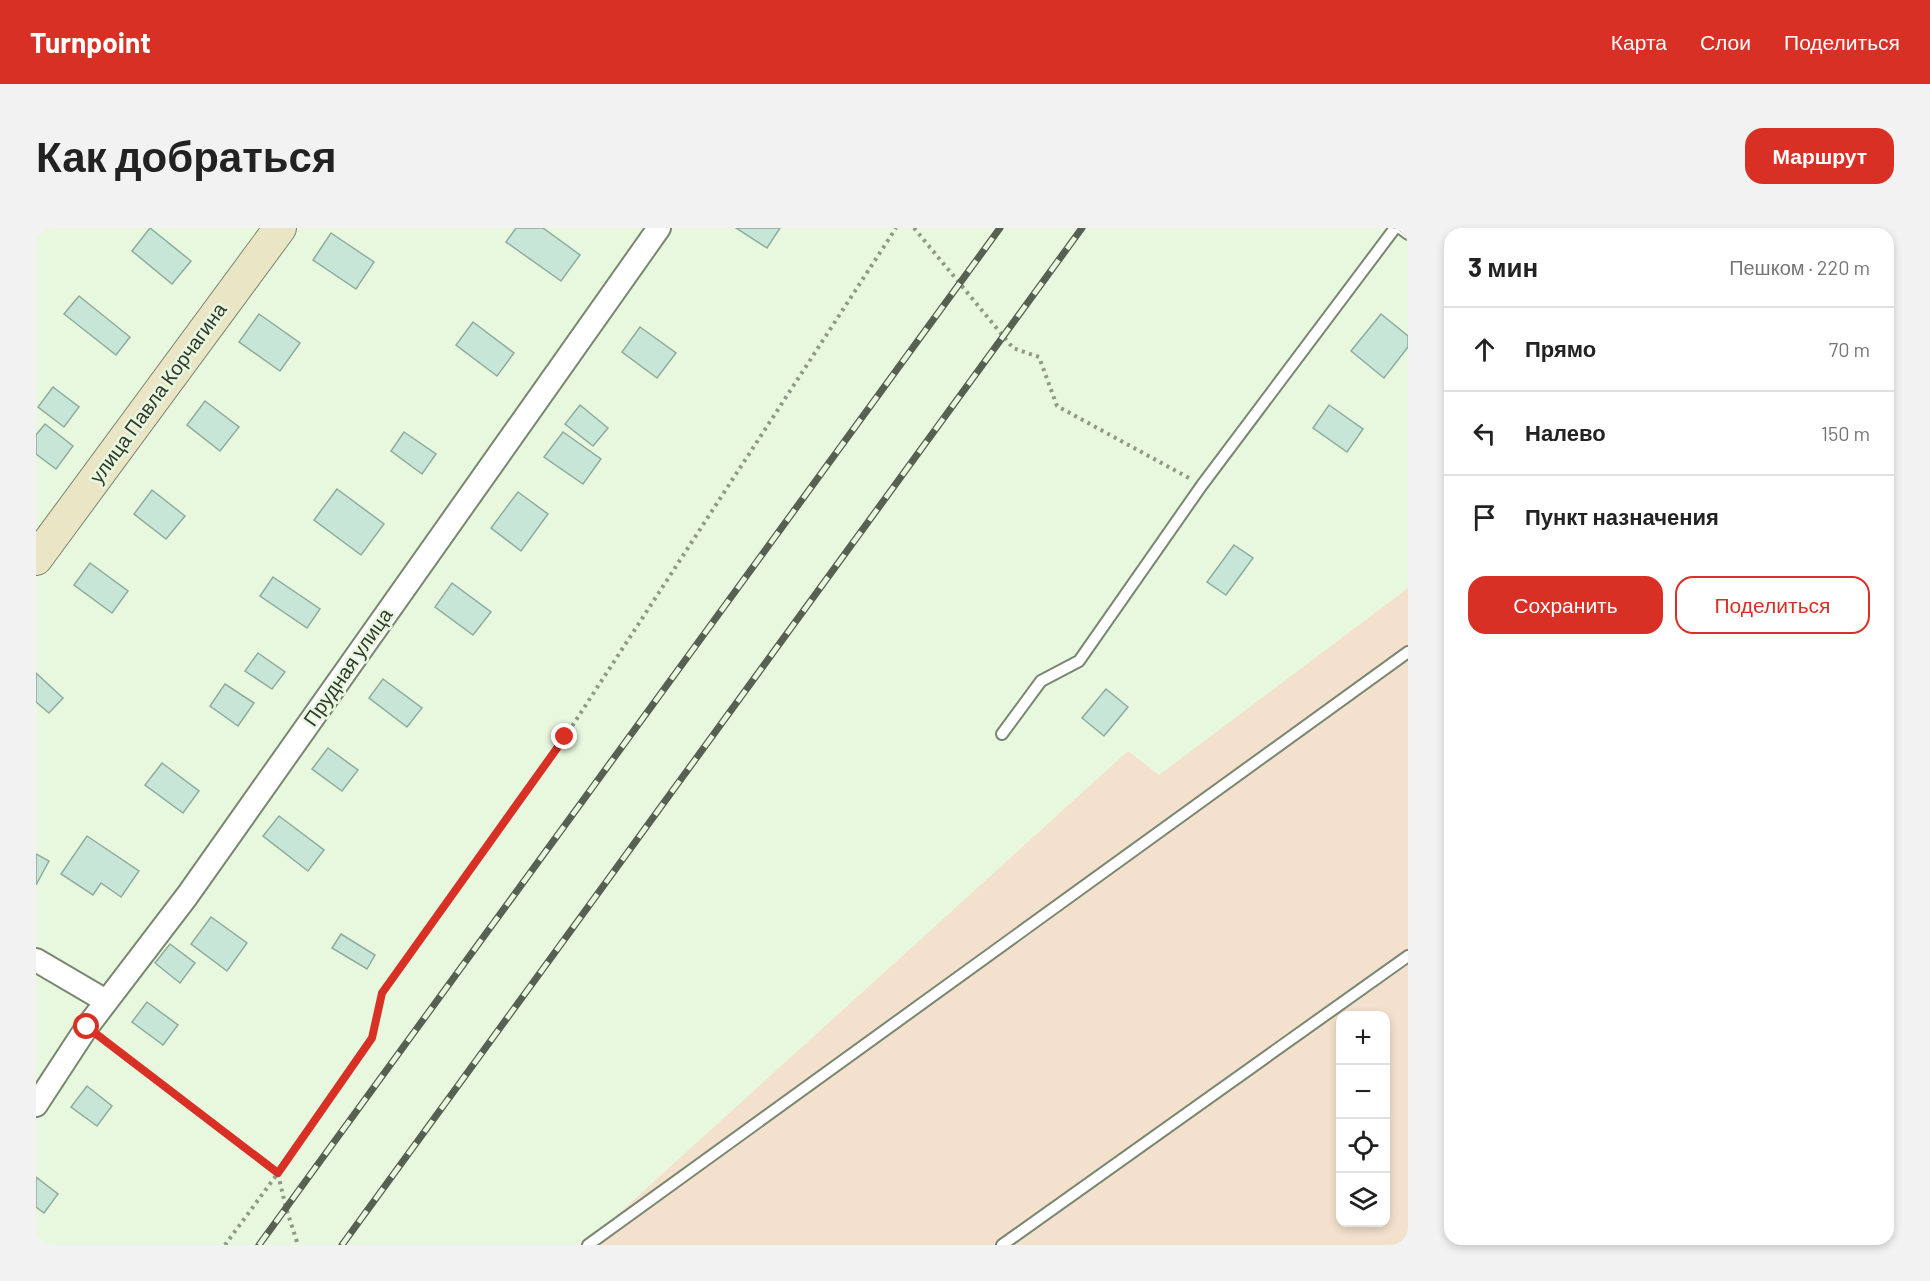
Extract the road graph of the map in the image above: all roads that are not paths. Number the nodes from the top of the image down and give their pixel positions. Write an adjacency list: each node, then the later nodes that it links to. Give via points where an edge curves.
1 (280, 228): 6 (main road, улица Павла Корчагина)
2 (659, 228): 11 (street, Прудная улица, via 187,896)
3 (1395, 228): 8 (lane, via 1202,485 1079,661 1041,681)
4 (1400, 228): 5 (lane)
5 (1408, 234)
6 (36, 559)
7 (1408, 652): 13 (lane)
8 (1002, 734)
9 (1408, 956): 14 (lane)
10 (36, 960): 11 (street)
11 (106, 1001): 12 (street, Прудная улица)
12 (36, 1105)
13 (588, 1245)
14 (1002, 1245)

